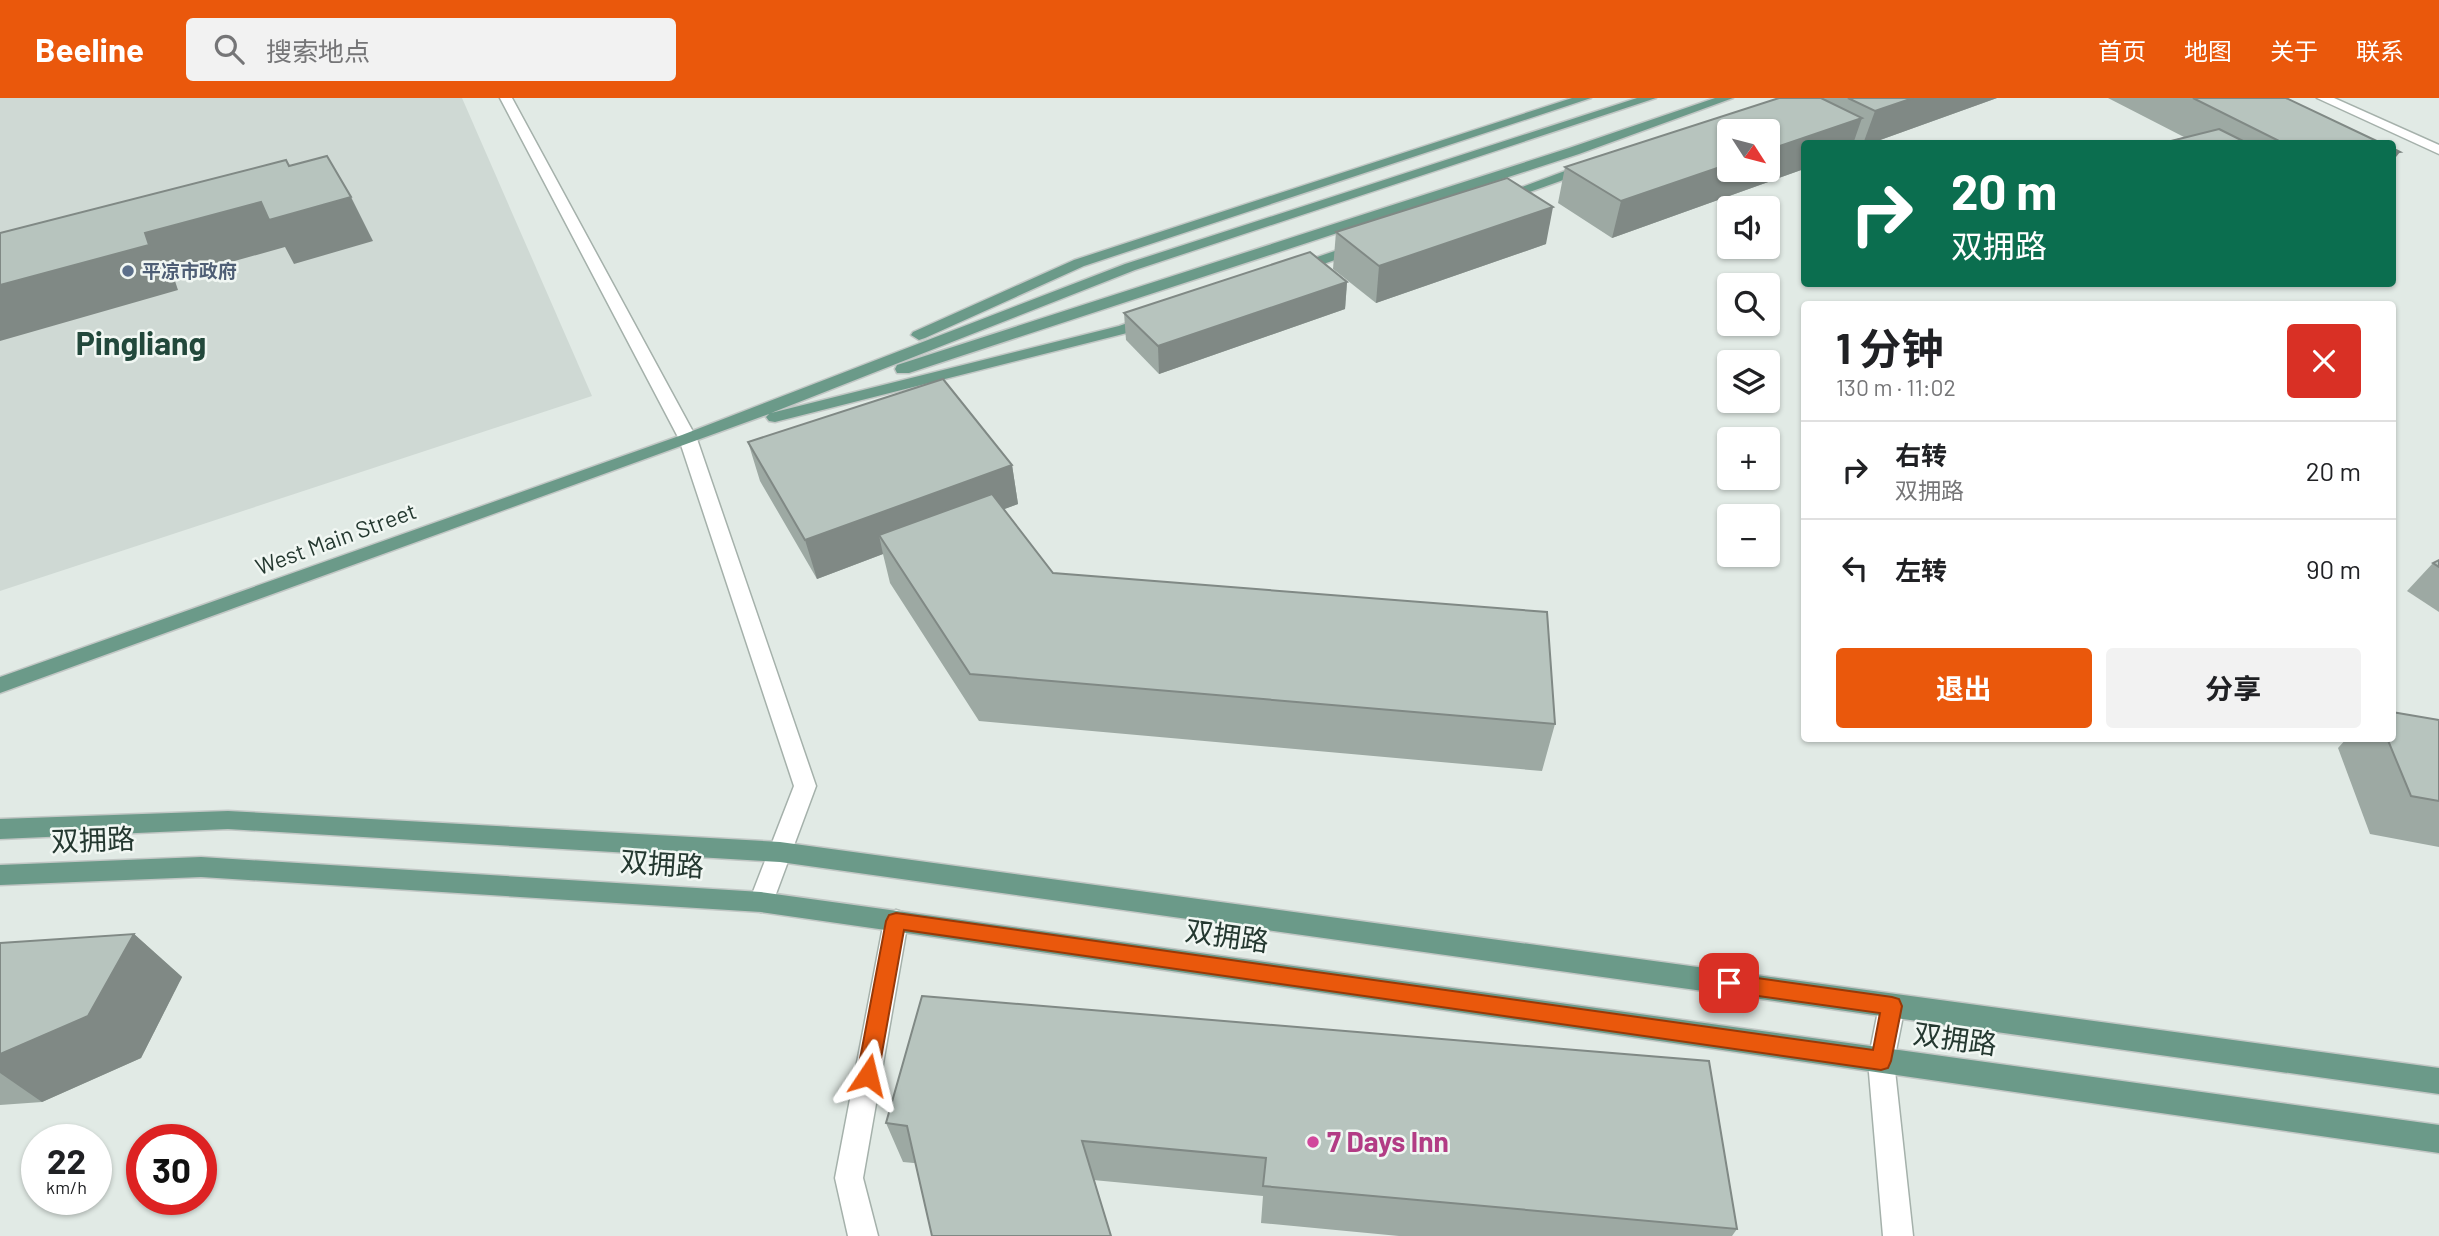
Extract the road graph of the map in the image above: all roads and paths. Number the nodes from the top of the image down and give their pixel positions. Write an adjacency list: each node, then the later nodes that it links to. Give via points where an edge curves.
1 (506, 98): 12 (street)
2 (1585, 98): 12 (main road, via 1079,263)
3 (1650, 98): 12 (main road, via 1130,267)
4 (1727, 98): 12 (main road)
5 (2323, 98): 6 (street)
6 (2439, 150)
7 (1600, 163): 8 (main road)
8 (1481, 204)
9 (1375, 241): 10 (main road)
10 (1283, 274)
11 (1164, 315): 12 (main road, via 1125,329)
12 (688, 439): 13 (main road, West Main Street); 15 (street, via 805,786)
13 (0, 685)
14 (0, 829): 15 (main road, 双拥路, via 228,820)
15 (780, 852): 17 (street); 19 (main road, 双拥路)
16 (0, 875): 17 (main road, 双拥路, via 201,867)
17 (761, 902): 18 (main road, 双拥路)
18 (896, 921): 20 (main road, 双拥路); 23 (street, via 849,1178)
19 (1892, 1006): 20 (street); 21 (main road, 双拥路)
20 (1881, 1061): 22 (main road, 双拥路); 24 (street)
21 (2439, 1081)
22 (2439, 1139)
23 (863, 1236)
24 (1898, 1236)

